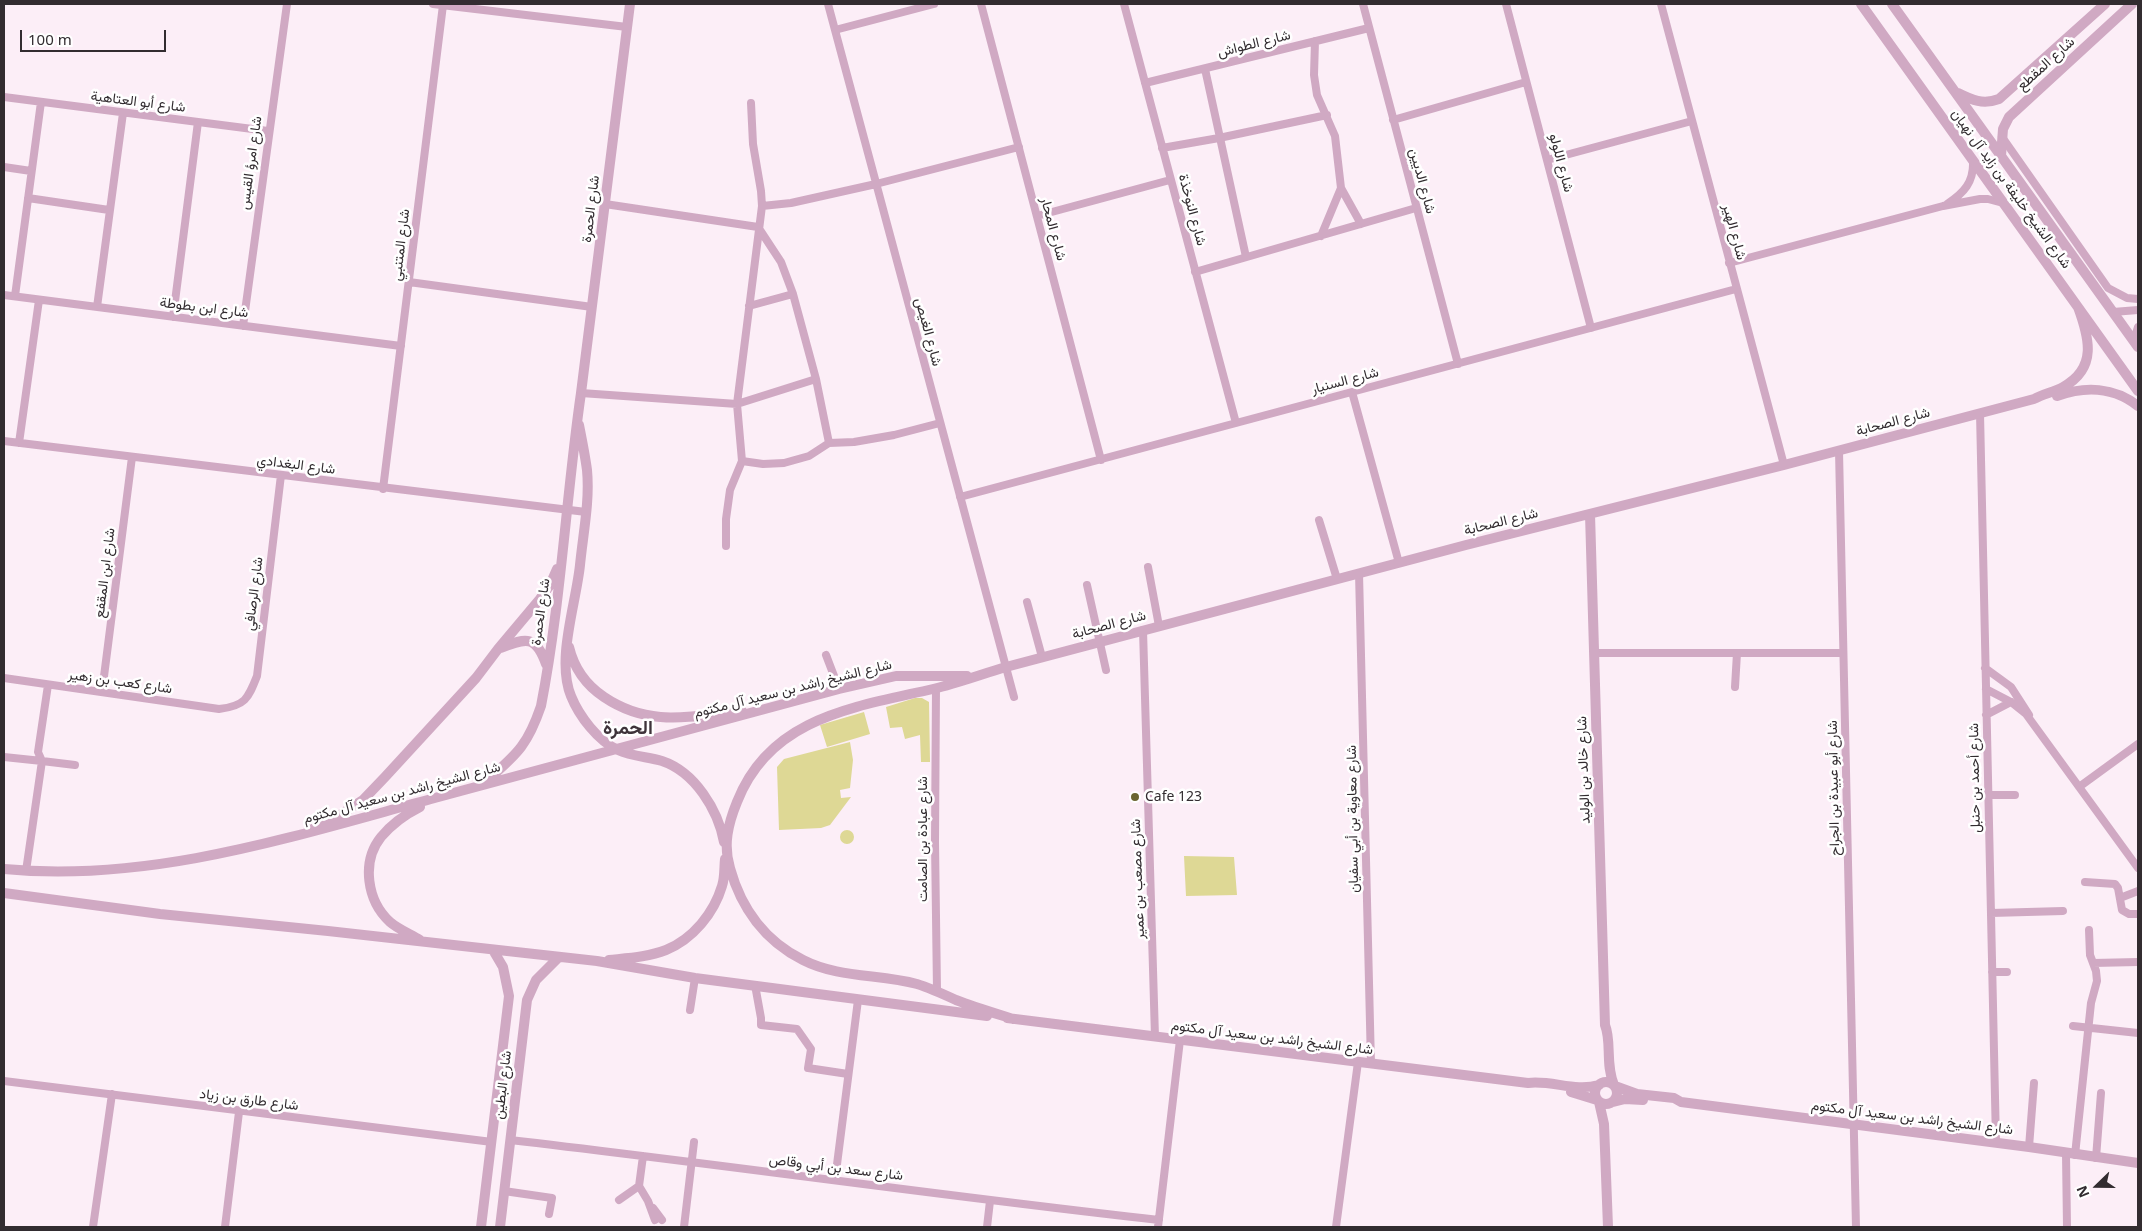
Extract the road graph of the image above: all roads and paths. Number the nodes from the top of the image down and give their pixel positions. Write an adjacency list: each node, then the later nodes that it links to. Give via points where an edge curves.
1 (287, 4): 32 (street, شارع امرؤ القيس)
2 (433, 4): 15 (street)
3 (630, 4): 16 (street, شارع الحمرة)
4 (828, 4): 18 (street, شارع الغيص)
5 (934, 4): 18 (street)
6 (981, 4): 35 (street, شارع المحار)
7 (1124, 4): 22 (street, شارع النوخذة)
8 (1363, 4): 17 (street, شارع الديين)
9 (1506, 4): 21 (street, شارع اللولو)
10 (1661, 4): 30 (street, شارع الهير)
11 (1861, 4): 39 (street, شارع الشيخ خليفة بن زايد آل نهيان)
12 (1892, 4): 23 (street, شارع الشيخ خليفة بن زايد آل نهيان)
13 (2106, 4): 23 (street, شارع المقطع, via 1999,99 1978,102)
14 (2132, 4): 33 (street, شارع المقطع, via 2014,111 2005,122)
15 (443, 5): 16 (street); 59 (street, شارع المتنبي)
16 (627, 27): 47 (street, شارع الحمرة)
17 (1369, 28): 19 (street, شارع الطواش); 29 (street, شارع الديين)
18 (835, 30): 43 (street, شارع الغيص)
19 (1315, 41): 20 (street, شارع الطواش); 28 (street, via 1314,75)
20 (1204, 69): 22 (street, شارع الطواش); 34 (street)
21 (1526, 82): 29 (street); 38 (street, شارع اللولو)
22 (1145, 84): 36 (street, شارع النوخذة)
23 (1954, 91): 37 (street, شارع الشيخ خليفة بن زايد آل نهيان)
24 (4, 97): 25 (street, شارع أبو العتاهية)
25 (41, 102): 27 (street, شارع أبو العتاهية); 41 (street)
26 (751, 103): 48 (street)
27 (123, 112): 31 (street, شارع أبو العتاهية); 51 (street)
28 (1327, 115): 34 (street); 44 (street, via 1335,136)
29 (1393, 120): 50 (street, شارع الديين)
30 (1692, 121): 38 (street); 57 (street, شارع الهير)
31 (198, 122): 32 (street, شارع أبو العتاهية); 72 (street)
32 (268, 132): 73 (street, شارع امرؤ القيس)
33 (2002, 137): 37 (street, شارع المقطع); 64 (street, via 2108,288 2127,298)
34 (1219, 138): 36 (street); 56 (street)
35 (1019, 147): 43 (street); 52 (street, شارع المحار)
36 (1162, 148): 42 (street, شارع النوخذة)
37 (2001, 156): 71 (street, شارع الشيخ خليفة بن زايد آل نهيان)
38 (1547, 160): 75 (street, شارع اللولو)
39 (1973, 161): 46 (street, شارع الشيخ خليفة بن زايد آل نهيان); 49 (street, via 1967,187)
40 (4, 167): 41 (street)
41 (32, 171): 45 (street)
42 (1170, 180): 52 (street); 58 (street, شارع النوخذة)
43 (876, 184): 48 (street, via 791,203); 88 (street, شارع الغيص)
44 (1341, 188): 53 (street); 55 (street)
45 (28, 198): 51 (street); 63 (street)
46 (2004, 203): 49 (street, via 1980,199); 69 (street, شارع الشيخ خليفة بن زايد آل نهيان)
47 (605, 204): 54 (street); 68 (street, شارع الحمرة)
48 (762, 206): 54 (street)
49 (1943, 206): 57 (street)
50 (1416, 208): 53 (street); 78 (street, شارع الديين)
51 (110, 210): 67 (street)
52 (1037, 216): 95 (street, شارع المحار)
53 (1361, 224): 55 (street)
54 (758, 227): 61 (street, via 781,262); 66 (street)
55 (1321, 236): 56 (street)
56 (1246, 257): 58 (street)
57 (1729, 263): 60 (street, شارع الهير)
58 (1195, 272): 89 (street, شارع النوخذة)
59 (409, 282): 68 (street); 77 (street, شارع المتنبي)
60 (1736, 289): 75 (street, شارع السنيار); 97 (street, شارع الهير)
61 (793, 294): 66 (street); 79 (street)
62 (4, 295): 63 (street, شارع ابن بطوطة)
63 (15, 296): 65 (street, شارع ابن بطوطة)
64 (2138, 299)
65 (39, 300): 67 (street, شارع ابن بطوطة); 91 (street)
66 (749, 306): 84 (street)
67 (97, 307): 72 (street, شارع ابن بطوطة)
68 (592, 307): 82 (street, شارع الحمرة)
69 (2078, 307): 80 (street, شارع الشيخ خليفة بن زايد آل نهيان); 83 (street, شارع الصحابة, via 2088,338 2084,365 2067,385)
70 (2138, 310): 71 (street)
71 (2113, 312): 76 (street, شارع الشيخ خليفة بن زايد آل نهيان)
72 (174, 317): 73 (street, شارع ابن بطوطة)
73 (243, 326): 77 (street, شارع ابن بطوطة)
74 (2138, 327): 76 (street)
75 (1591, 328): 78 (street, شارع السنيار)
76 (2136, 343)
77 (401, 346): 99 (street, شارع المتنبي)
78 (1458, 364): 81 (street, شارع السنيار)
79 (816, 379): 84 (street); 92 (street)
80 (2138, 391)
81 (1352, 392): 89 (street, شارع السنيار); 107 (street)
82 (582, 393): 84 (street); 87 (street, شارع الحمرة)
83 (2034, 399): 85 (street, شارع الصحابة, via 2093,389 2119,395); 86 (street, شارع الصحابة)
84 (736, 404): 96 (street)
85 (2138, 406)
86 (1980, 413): 93 (street, شارع الصحابة); 125 (street, شارع أحمد بن حنبل)
87 (578, 417): 101 (street, شارع الحمرة); 102 (street, شارع الحمرة, via 587,470)
88 (940, 422): 92 (street, via 894,435); 100 (street, شارع الغيص)
89 (1236, 423): 95 (street, شارع السنيار)
90 (4, 441): 91 (street, شارع البغدادي)
91 (19, 443): 94 (street, شارع البغدادي)
92 (829, 443): 96 (street, via 809,456 784,463)
93 (1839, 451): 97 (street, شارع الصحابة); 120 (street, شارع أبو عبيدة بن الجراح)
94 (132, 457): 98 (street, شارع البغدادي); 134 (street, شارع ابن المقفع)
95 (1101, 460): 100 (street, شارع السنيار)
96 (742, 461): 105 (street, via 730,490)
97 (1784, 465): 103 (street, شارع الصحابة)
98 (281, 475): 99 (street, شارع البغدادي); 137 (street, شارع الرصافي, via 256,676 243,703)
99 (383, 489): 101 (street, شارع البغدادي)
100 (960, 497): 124 (street, شارع الغيص)
101 (566, 511): 102 (street, شارع البغدادي); 106 (street, شارع الحمرة)
102 (586, 512): 115 (street, شارع الحمرة)
103 (1590, 514): 107 (street, شارع الصحابة); 118 (street, شارع خالد بن الوليد)
104 (1319, 520): 110 (street)
105 (726, 546)
106 (562, 557): 117 (street, via 550,585); 123 (street, شارع الحمرة)
107 (1399, 563): 109 (street, شارع الصحابة)
108 (1148, 567): 113 (street)
109 (1359, 573): 110 (street, شارع الصحابة); 186 (street, شارع معاوية بن أبي سفيان)
110 (1338, 580): 113 (street, شارع الصحابة)
111 (1086, 585): 116 (street)
112 (1027, 602): 122 (street)
113 (1159, 626): 114 (street, شارع الصحابة)
114 (1143, 630): 116 (street, شارع الصحابة); 183 (street, شارع مصعب بن عمير)
115 (568, 642): 138 (street, via 582,676 596,692 617,706 641,715 674,718); 142 (street, شارع الحمرة, via 566,677 571,696 585,720)
116 (1100, 642): 122 (street, شارع الصحابة); 126 (street)
117 (498, 649): 123 (street, via 519,640 529,640 540,649); 151 (street, via 476,678 363,800 340,815)
118 (1594, 653): 119 (street); 179 (street, شارع خالد بن الوليد)
119 (1736, 653): 120 (street); 130 (street)
120 (1843, 653): 199 (street, شارع أبو عبيدة بن الجراح)
121 (826, 655): 132 (street)
122 (1042, 657): 124 (street, شارع الصحابة)
123 (548, 667): 146 (street, شارع الحمرة, via 541,706 524,746)
124 (1006, 667): 127 (street, شارع الصحابة); 135 (street, شارع الغيص)
125 (1985, 668): 133 (street, شارع أحمد بن حنبل); 140 (street, via 2011,687)
126 (1106, 670)
127 (976, 676): 131 (street, شارع الشيخ راشد بن سعيد آل مكتوم); 132 (street, شارع الشيخ راشد بن سعيد آل مكتوم, via 896,676)
128 (4, 678): 129 (street, شارع كعب بن زهير)
129 (48, 685): 134 (street, شارع كعب بن زهير); 144 (street, via 38,752)
130 (1736, 687)
131 (936, 688): 152 (street, شارع الشيخ راشد بن سعيد آل مكتوم, via 827,717 789,735 755,767 729,822); 174 (street, شارع عبادة بن الصامت)
132 (839, 689): 138 (street, شارع الشيخ راشد بن سعيد آل مكتوم)
133 (1986, 689): 136 (street); 139 (street, شارع أحمد بن حنبل)
134 (102, 692): 137 (street, شارع كعب بن زهير, via 219,709)
135 (1014, 697)
136 (2011, 702): 139 (street); 140 (street)
137 (234, 708)
138 (773, 708): 142 (street, شارع الشيخ راشد بن سعيد آل مكتوم)
139 (1986, 715): 148 (street, شارع أحمد بن حنبل)
140 (2032, 721): 147 (street)
141 (2138, 744): 147 (street)
142 (618, 750): 146 (street, شارع الشيخ راشد بن سعيد آل مكتوم); 152 (street, via 665,762 702,791 716,812)
143 (4, 756): 144 (street)
144 (42, 761): 145 (street); 155 (street)
145 (75, 765)
146 (480, 787): 150 (street, شارع الشيخ راشد بن سعيد آل مكتوم)
147 (2079, 787): 153 (street)
148 (1988, 795): 149 (street); 161 (street, شارع أحمد بن حنبل)
149 (2015, 795)
150 (436, 798): 151 (street, شارع الشيخ راشد بن سعيد آل مكتوم); 164 (street, via 408,813 380,838 371,856 369,875 371,892 390,922)
151 (283, 838): 155 (street, شارع الشيخ راشد بن سعيد آل مكتوم, via 155,866)
152 (726, 852): 167 (street, via 723,884 702,924 666,950); 174 (street, شارع الشيخ راشد بن سعيد آل مكتوم, via 736,889 746,908 779,945 823,969 916,984)
153 (2138, 868)
154 (4, 869): 155 (street, شارع الشيخ راشد بن سعيد آل مكتوم)
155 (26, 871)
156 (2085, 882): 159 (street, via 2115,884)
157 (2138, 891): 159 (street)
158 (4, 893): 164 (street, شارع الشيخ راشد بن سعيد آل مكتوم, via 152,913)
159 (2120, 898): 162 (street, via 2124,912)
160 (2063, 911): 161 (street)
161 (1990, 913): 170 (street, شارع أحمد بن حنبل)
162 (2138, 914)
163 (2090, 930): 169 (street)
164 (423, 942): 165 (street, شارع الشيخ راشد بن سعيد آل مكتوم)
165 (493, 950): 166 (street, شارع الشيخ راشد بن سعيد آل مكتوم); 201 (street, شارع البطين, via 503,967 509,996)
166 (559, 957): 167 (street, شارع الشيخ راشد بن سعيد آل مكتوم); 200 (street, شارع البطين, via 536,980 529,993)
167 (597, 961): 172 (street, شارع الشيخ راشد بن سعيد آل مكتوم)
168 (2138, 962): 169 (street)
169 (2093, 963): 181 (street, via 2097,981 2091,1003)
170 (1992, 972): 171 (street); 203 (street, شارع أحمد بن حنبل)
171 (2007, 972)
172 (695, 978): 173 (street, شارع الشيخ راشد بن سعيد آل مكتوم); 177 (street)
173 (755, 985): 175 (street, شارع الشيخ راشد بن سعيد آل مكتوم); 187 (street, via 761,1025 797,1029 811,1049 808,1068)
174 (937, 991): 176 (street, via 944,1001); 178 (street, شارع الشيخ راشد بن سعيد آل مكتوم)
175 (858, 1000): 176 (street, شارع الشيخ راشد بن سعيد آل مكتوم); 187 (street)
176 (933, 1009): 178 (street, شارع الشيخ راشد بن سعيد آل مكتوم)
177 (690, 1010)
178 (1013, 1018): 183 (street, شارع الشيخ راشد بن سعيد آل مكتوم)
179 (1605, 1025): 191 (street, شارع خالد بن الوليد); 192 (street, شارع خالد بن الوليد, via 1608,1067)
180 (2073, 1026): 181 (street)
181 (2090, 1028): 182 (street); 205 (street)
182 (2138, 1033)
183 (1155, 1037): 184 (street, شارع الشيخ راشد بن سعيد آل مكتوم)
184 (1180, 1040): 185 (street, شارع الشيخ راشد بن سعيد آل مكتوم); 218 (street)
185 (1358, 1062): 186 (street, شارع الشيخ راشد بن سعيد آل مكتوم); 225 (street)
186 (1371, 1064): 189 (street, شارع الشيخ راشد بن سعيد آل مكتوم)
187 (848, 1074): 211 (street)
188 (4, 1081): 194 (street, شارع طارق بن زياد)
189 (1528, 1083): 191 (street, شارع الشيخ راشد بن سعيد آل مكتوم, via 1582,1088); 195 (street, شارع الشيخ راشد بن سعيد آل مكتوم, via 1577,1093)
190 (2034, 1083): 204 (street)
191 (1599, 1084): 192 (street, via 1608,1082); 195 (street, via 1595,1092)
192 (1614, 1086): 196 (street, via 1617,1094); 197 (street, شارع الشيخ راشد بن سعيد آل مكتوم)
193 (2101, 1093): 207 (street)
194 (112, 1094): 198 (street, شارع طارق بن زياد); 219 (street)
195 (1598, 1101): 196 (street); 209 (street, via 1603,1116)
196 (1612, 1102): 197 (street, شارع الشيخ راشد بن سعيد آل مكتوم, via 1631,1099); 209 (street)
197 (1681, 1102): 199 (street, شارع الشيخ راشد بن سعيد آل مكتوم)
198 (239, 1112): 201 (street, شارع طارق بن زياد); 220 (street)
199 (1855, 1124): 203 (street, شارع الشيخ راشد بن سعيد آل مكتوم); 227 (street, شارع أبو عبيدة بن الجراح)
200 (510, 1140): 206 (street, شارع سعد بن أبي وقاص); 213 (street, شارع البطين)
201 (492, 1142): 221 (street, شارع البطين)
202 (694, 1142): 208 (street)
203 (1996, 1142): 204 (street, شارع الشيخ راشد بن سعيد آل مكتوم)
204 (2029, 1147): 205 (street, شارع الشيخ راشد بن سعيد آل مكتوم)
205 (2071, 1154): 207 (street, شارع الشيخ راشد بن سعيد آل مكتوم); 228 (street)
206 (643, 1156): 208 (street, شارع سعد بن أبي وقاص); 212 (street)
207 (2096, 1158): 210 (street, شارع الشيخ راشد بن سعيد آل مكتوم)
208 (691, 1162): 211 (street, شارع سعد بن أبي وقاص); 223 (street)
209 (1607, 1162): 226 (street)
210 (2138, 1163)
211 (835, 1180): 215 (street, شارع سعد بن أبي وقاص)
212 (639, 1186): 214 (street); 217 (street)
213 (504, 1191): 216 (street, via 552,1198); 222 (street, شارع البطين)
214 (619, 1200)
215 (990, 1201): 218 (street, شارع سعد بن أبي وقاص); 224 (street)
216 (550, 1214)
217 (658, 1220)
218 (1158, 1223)
219 (93, 1227)
220 (226, 1227)
221 (481, 1227)
222 (500, 1227)
223 (684, 1227)
224 (987, 1227)
225 (1336, 1227)
226 (1608, 1227)
227 (1856, 1227)
228 (2067, 1227)

